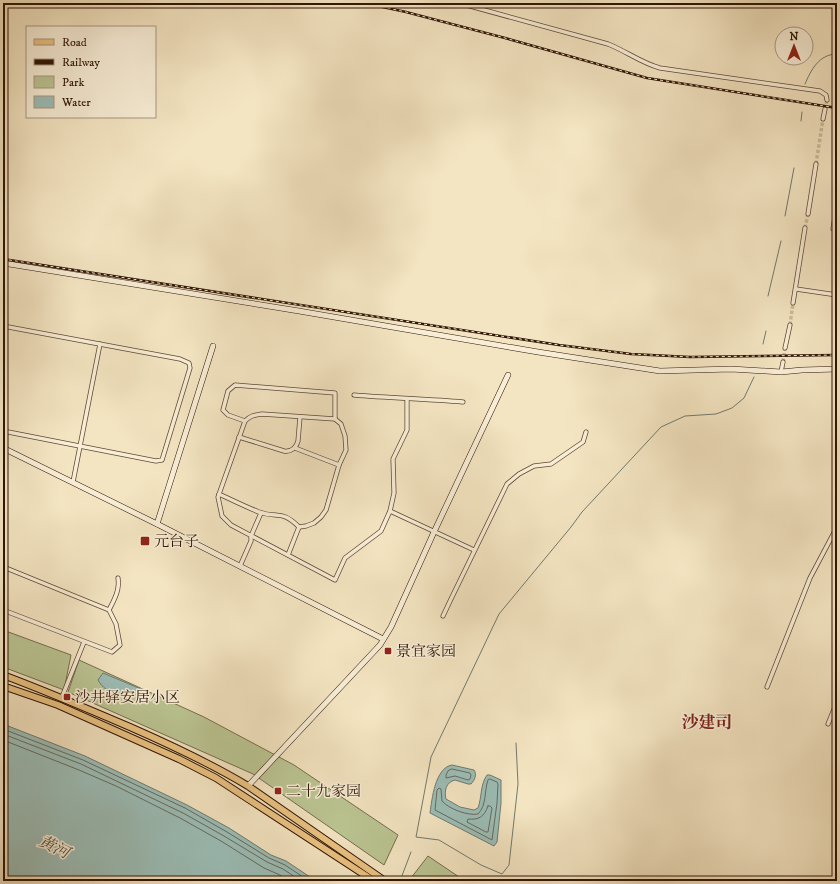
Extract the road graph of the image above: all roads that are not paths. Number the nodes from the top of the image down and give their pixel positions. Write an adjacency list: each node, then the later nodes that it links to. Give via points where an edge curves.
1 (459, 3): 2 (street, via 608,44 651,66 820,91 826,95)
2 (827, 100)
3 (825, 109): 4 (street)
4 (823, 119)
5 (816, 164): 7 (street)
6 (837, 204): 9 (street, via 833,229)
7 (808, 214)
8 (805, 228): 11 (street)
9 (837, 231)
10 (3, 263): 21 (street, via 660,371 731,369)
11 (796, 289): 12 (street); 13 (street)
12 (837, 295)
13 (793, 303)
14 (790, 325): 18 (street)
15 (3, 326): 16 (street)
16 (100, 344): 32 (street); 32 (street, via 180,359 189,363 190,368 162,460 156,461)
17 (213, 346): 40 (street)
18 (785, 348)
19 (783, 362): 21 (street)
20 (837, 369): 21 (street)
21 (781, 372)
22 (508, 375): 43 (street)
23 (354, 395): 24 (street)
24 (407, 400): 25 (street, via 417,398); 38 (street, via 407,430 394,459 394,493)
25 (463, 402)
26 (300, 417): 27 (street); 28 (street, via 256,415); 34 (street)
27 (335, 419): 28 (street, via 335,393 235,385 228,391 223,410); 35 (street, via 341,424 345,436 346,450)
28 (245, 422): 31 (street)
29 (3, 430): 32 (street)
30 (586, 432): 45 (street, via 583,442 556,461 534,466 507,484)
31 (239, 437): 34 (street, via 284,451); 37 (street)
32 (81, 446): 36 (street)
33 (3, 448): 36 (street)
34 (295, 448): 35 (street)
35 (339, 464): 41 (street, via 326,510 314,522)
36 (74, 482): 40 (street)
37 (219, 494): 39 (street); 44 (street, via 218,505 222,516 231,525)
38 (390, 512): 43 (street); 46 (street, via 380,531 344,558 335,580)
39 (261, 513): 41 (street, via 289,517); 44 (street)
40 (157, 524): 47 (street)
41 (299, 527): 46 (street)
42 (837, 527): 57 (street, via 810,578)
43 (434, 532): 45 (street); 53 (street, via 391,627)
44 (251, 536): 46 (street); 47 (street)
45 (474, 550): 52 (street)
46 (288, 555)
47 (240, 566): 53 (street)
48 (3, 573): 51 (street, via 6,568)
49 (118, 578): 51 (street, via 119,585)
50 (3, 610): 54 (street)
51 (109, 610): 54 (street, via 116,624 120,645 112,652)
52 (443, 616)
53 (383, 639): 61 (street)
54 (84, 642): 58 (street)
55 (3, 675): 58 (main road)
56 (3, 686): 62 (main road, via 58,705 216,778)
57 (767, 687)
58 (62, 697): 61 (main road, via 181,749)
59 (837, 702): 60 (street)
60 (828, 724)
61 (248, 786): 63 (main road)
62 (374, 881)
63 (385, 881)

